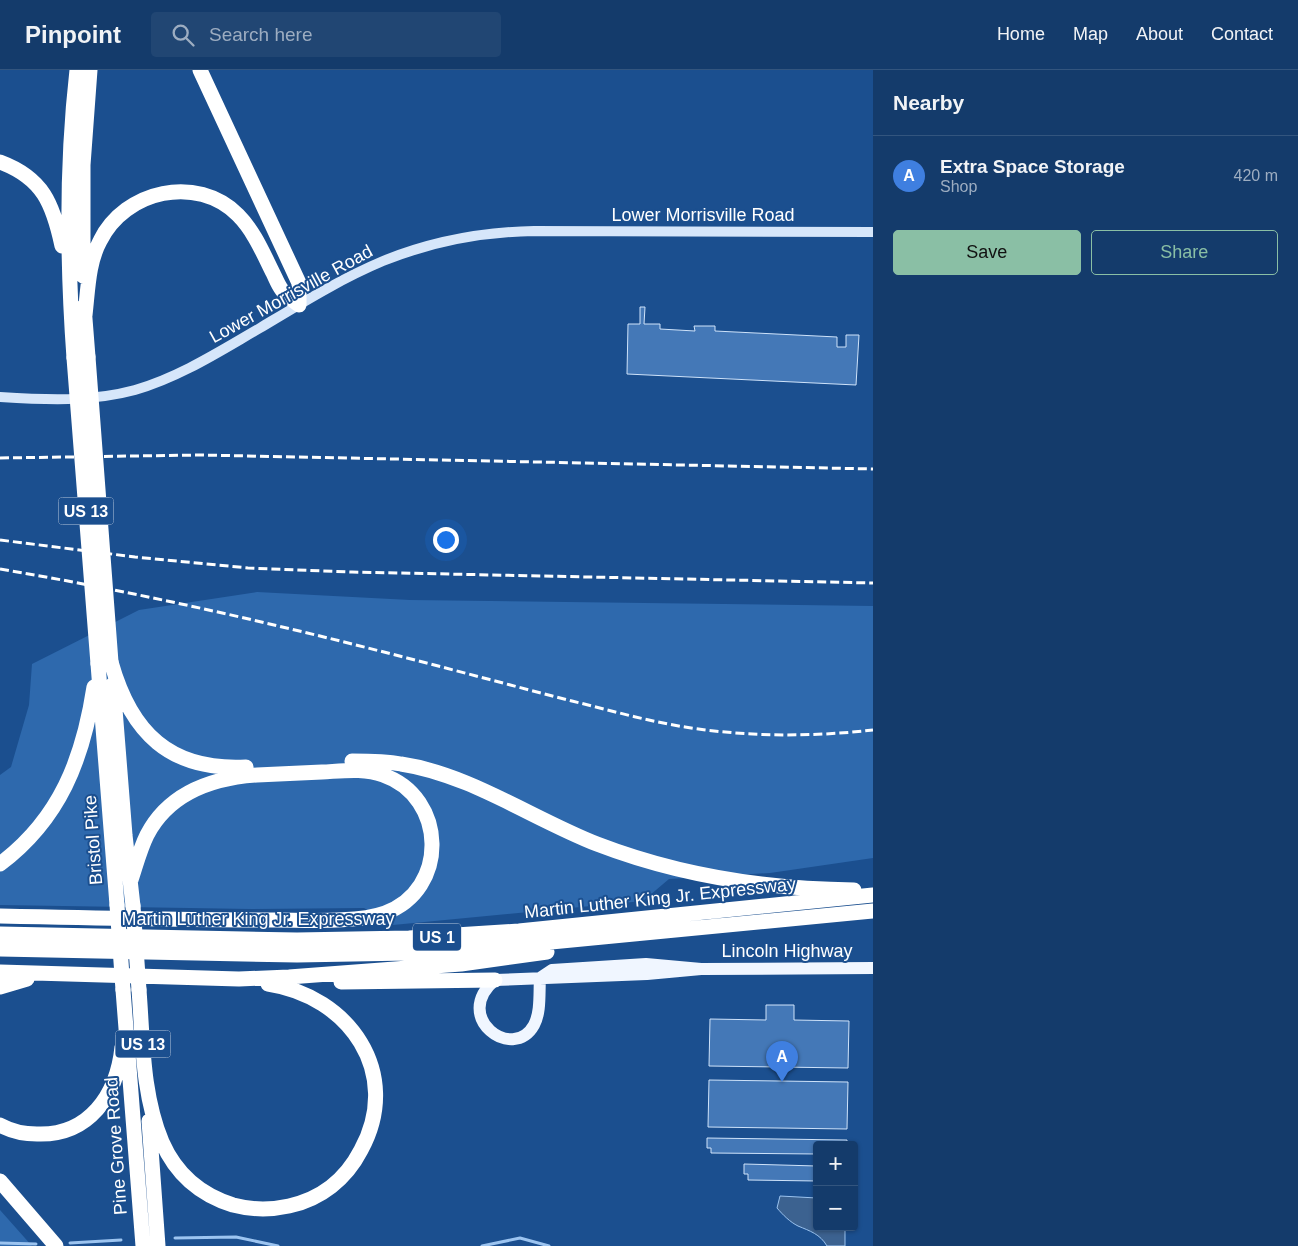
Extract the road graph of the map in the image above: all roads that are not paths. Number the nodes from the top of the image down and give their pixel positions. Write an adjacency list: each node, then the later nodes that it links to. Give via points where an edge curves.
1 (77, 70): 6 (highway, US 13, via 69,164)
2 (90, 70): 8 (highway, US 13, via 82,203)
3 (200, 70): 7 (highway, via 299,283)
4 (0, 162): 6 (highway, via 27,176 46,197 57,222)
5 (873, 232): 7 (street, Lower Morrisville Road, via 503,233 435,245 384,261)
6 (69, 278): 9 (highway, US 13)
7 (299, 305): 8 (highway, via 282,291 255,237 237,214 206,196 169,192 135,203 105,231 92,261); 10 (street, Lower Morrisville Road, via 195,365 137,389 80,400)
8 (85, 315): 9 (highway, US 13)
9 (81, 358): 11 (highway, US 13, bridge)
10 (0, 397)
11 (105, 663): 12 (highway, via 66,787 36,831); 13 (highway, US 13); 14 (highway, via 130,711 146,732 174,754 197,763 228,767 353,761 401,764 450,776 579,836 654,863 743,882); 29 (highway, Bristol Pike / US 13, bridge)
12 (0, 864)
13 (131, 880): 17 (highway, via 148,834 163,813 194,789 230,777 353,770 377,773 400,783 414,794 428,817 432,836 429,865 416,891 394,910 366,918 214,920); 30 (highway, US 13, bridge)
14 (873, 890)
15 (873, 895): 19 (highway, Martin Luther King Jr. Expressway / US 1, via 529,930 409,938 297,940)
16 (873, 911): 18 (highway, Martin Luther King Jr. Expressway / US 1)
17 (0, 916)
18 (662, 932): 20 (highway, Martin Luther King Jr. Expressway / US 1, via 464,950 352,954); 24 (highway, via 490,961)
19 (0, 934)
20 (0, 949)
21 (873, 968): 25 (main road, Lincoln Highway, via 701,969)
22 (0, 972): 23 (highway)
23 (50, 975): 26 (highway); 28 (highway)
24 (289, 977): 26 (highway); 27 (highway, via 322,982)
25 (540, 978): 27 (main road, Lincoln Highway); 27 (main road, via 538,1009 533,1025 523,1036 509,1039 490,1032 480,1014 484,992)
26 (239, 979): 30 (highway, via 281,986 316,999 339,1016 357,1036 372,1072 375,1098 369,1134 351,1168 332,1187 296,1205 260,1209 226,1202 193,1185 176,1166 163,1144)
27 (496, 980)
28 (0, 987)
29 (125, 1014): 31 (highway, via 116,1078 105,1100 90,1116 74,1127 52,1133 24,1132); 34 (highway, Pine Grove Road)
30 (148, 1097): 35 (highway, Pine Grove Road)
31 (0, 1125)
32 (0, 1181): 33 (highway)
33 (56, 1246)
34 (143, 1246)
35 (158, 1246)

